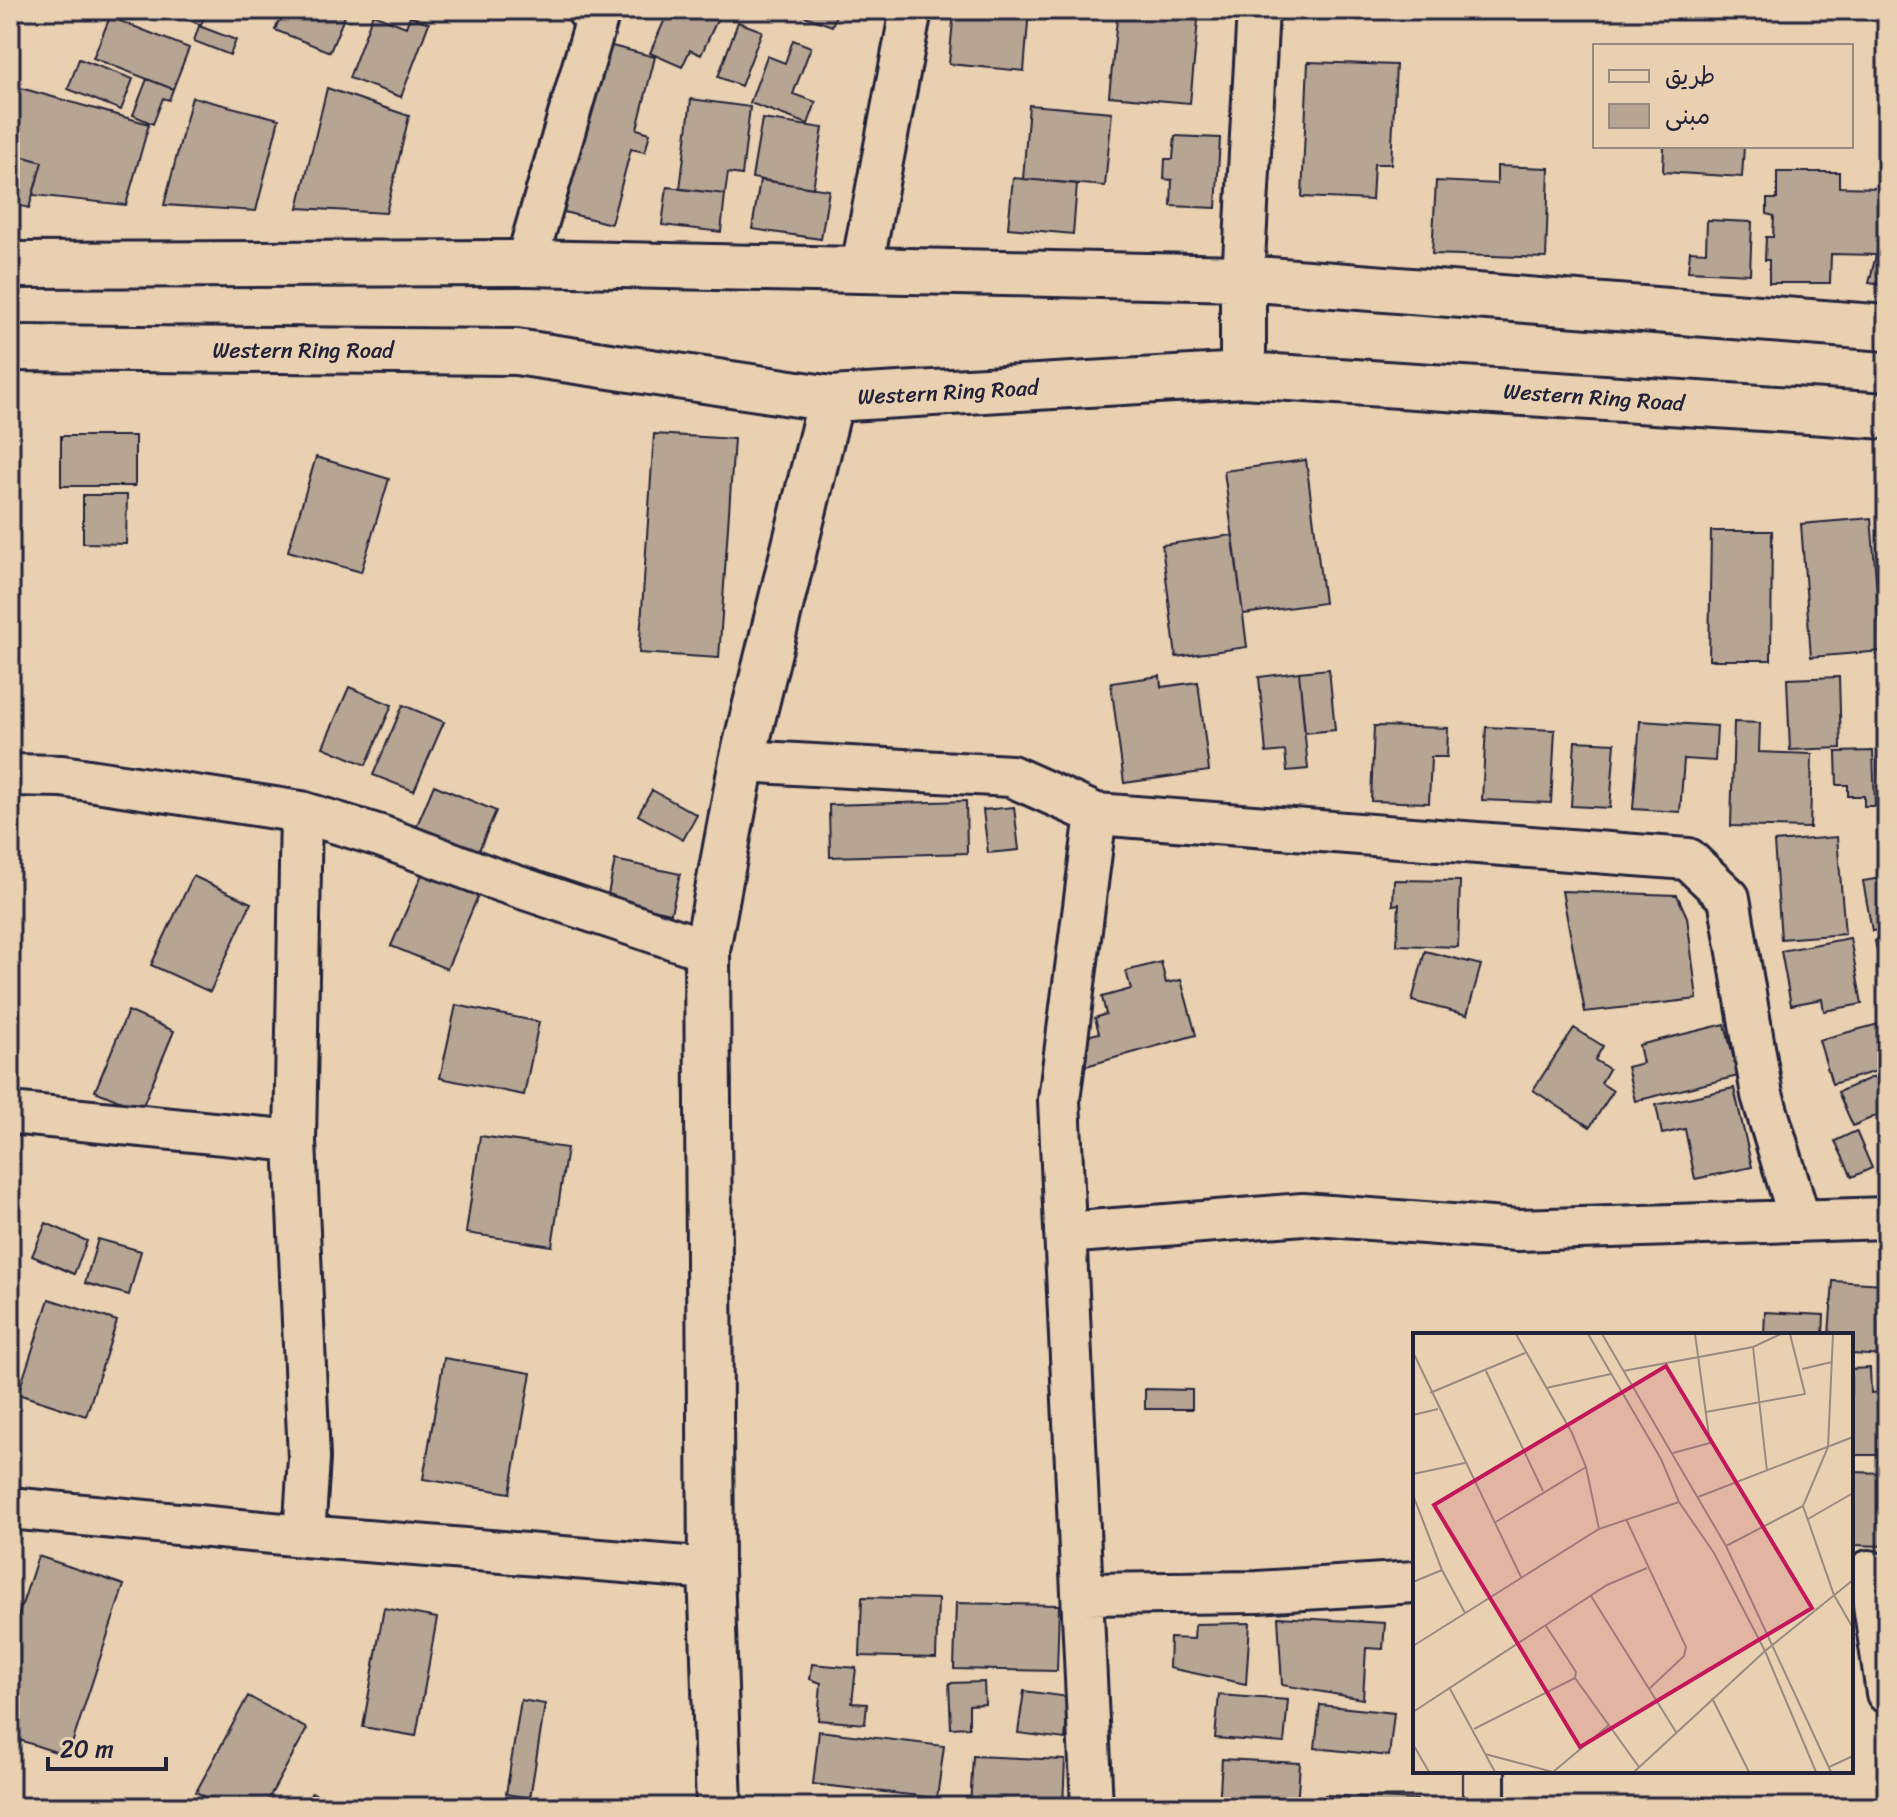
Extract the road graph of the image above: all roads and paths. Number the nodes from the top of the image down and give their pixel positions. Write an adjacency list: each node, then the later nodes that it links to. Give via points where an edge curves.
1 (587, 10): 4 (street, via 598,15)
2 (911, 10): 6 (street)
3 (1258, 10): 7 (street)
4 (526, 263): 5 (main road); 6 (main road)
5 (10, 265)
6 (861, 272): 7 (main road)
7 (1243, 278): 8 (main road); 10 (main road)
8 (1887, 328)
9 (10, 348): 11 (main road, Western Ring Road, via 516,352)
10 (1243, 375): 11 (main road, Western Ring Road); 12 (main road, Western Ring Road)
11 (831, 399): 13 (main road)
12 (1887, 416)
13 (742, 761): 16 (street, via 1011,776); 17 (main road)
14 (10, 775): 15 (street, via 62,776)
15 (301, 812): 17 (street); 19 (street)
16 (1096, 814): 21 (street, via 1688,859 1729,898 1762,1095); 22 (street, via 1059,1100)
17 (707, 950): 25 (main road)
18 (10, 1113): 19 (street)
19 (295, 1141): 24 (street, via 309,1458)
20 (1887, 1218): 21 (street)
21 (1800, 1221): 22 (street, via 1518,1230 1303,1214)
22 (1065, 1233): 28 (street)
23 (10, 1508): 24 (street)
24 (304, 1536): 25 (street)
25 (711, 1569): 31 (main road)
26 (1869, 1570): 29 (street)
27 (1413, 1582): 28 (street, via 1258,1592)
28 (1082, 1594): 32 (street)
29 (1887, 1693)
30 (1484, 1773): 33 (street)
31 (719, 1807)
32 (1092, 1807)
33 (1484, 1807)

